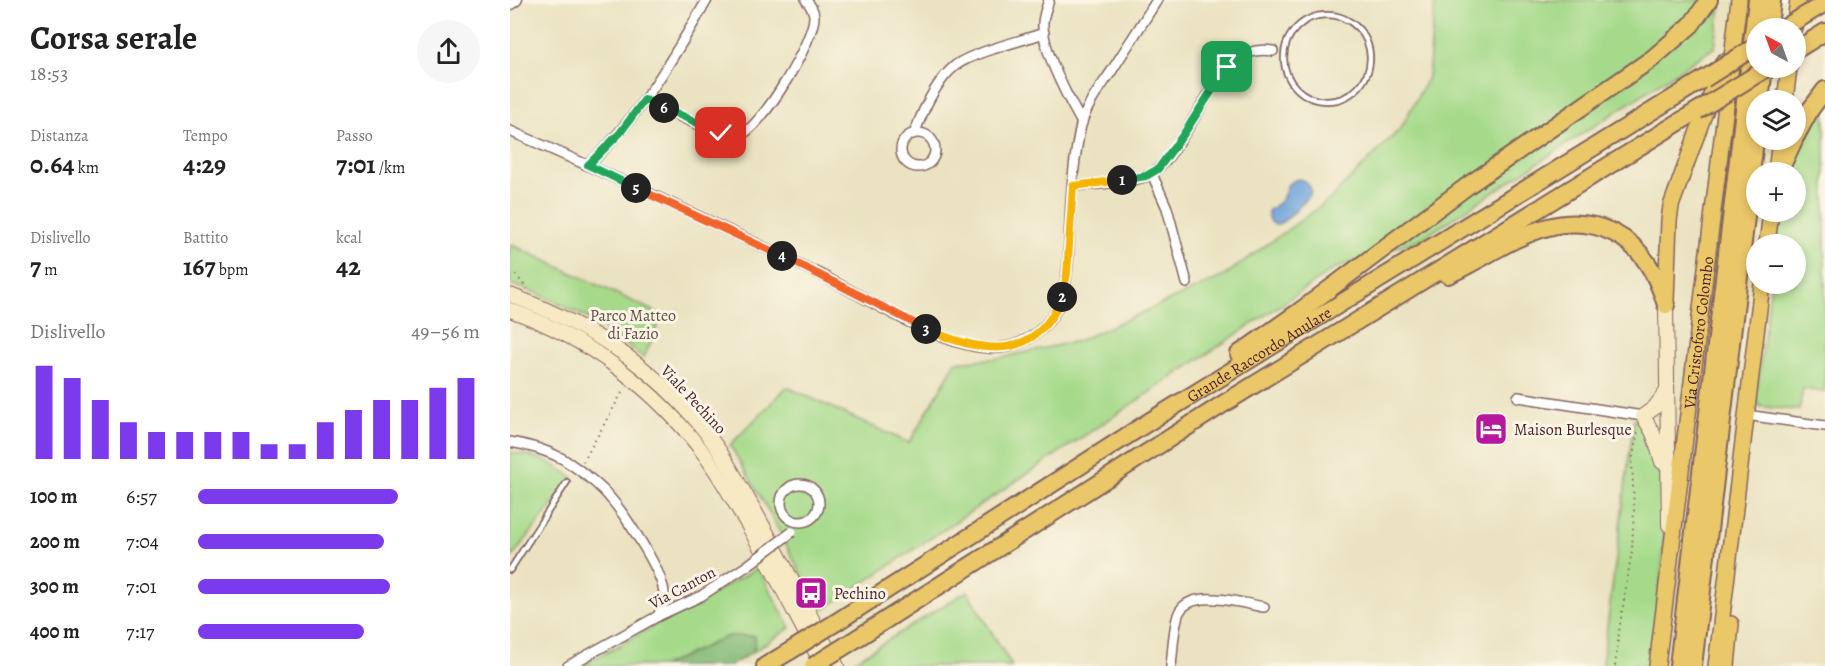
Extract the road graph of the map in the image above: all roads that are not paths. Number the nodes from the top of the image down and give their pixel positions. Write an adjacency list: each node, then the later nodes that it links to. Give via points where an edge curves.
1 (517, 0): 12 (street)
2 (707, 0): 25 (street)
3 (806, 0): 25 (street, via 814,17 806,44 770,107 746,132 735,136 721,133)
4 (1049, 0): 18 (street)
5 (1157, 0): 27 (street)
6 (1709, 0): 44 (highway, via 1691,25 1653,58 1470,184)
7 (1738, 0): 16 (main road, Via Cristoforo Colombo)
8 (1757, 0): 64 (highway, Via Cristoforo Colombo)
9 (1772, 0): 13 (highway)
10 (1798, 0): 14 (main road)
11 (1825, 3): 15 (highway, bridge)
12 (510, 5)
13 (1770, 18)
14 (1795, 18)
15 (1800, 18)
16 (1737, 25): 38 (main road, via 1671,206); 51 (main road, Via Cristoforo Colombo)
17 (1825, 32): 19 (highway)
18 (1044, 33): 27 (street); 29 (street, via 957,65 942,81)
19 (1806, 44)
20 (1273, 51): 22 (lane); 32 (street, via 1250,51 1227,67 1162,165)
21 (1746, 52): 44 (highway, Grande Raccordo Anulare, bridge)
22 (1285, 54): 22 (lane, via 1287,40 1301,23 1323,14 1345,18 1363,32 1371,53 1368,76 1353,93 1332,102 1310,98 1292,84 1284,63)
23 (1750, 78): 37 (highway, Grande Raccordo Anulare, bridge)
24 (1825, 90): 26 (highway)
25 (645, 99): 31 (street, via 620,133)
26 (1806, 117)
27 (1082, 123): 33 (street)
28 (510, 131): 31 (street)
29 (915, 132)
30 (1754, 150): 56 (highway)
31 (588, 165): 33 (street, via 813,270 919,326 965,344 991,348 1009,347 1028,339 1046,326 1056,310 1067,274)
32 (1152, 174): 33 (street); 34 (street, via 1167,208)
33 (1073, 186)
34 (1187, 283)
35 (1761, 294): 42 (main road)
36 (510, 295): 52 (street, Viale Pechino, via 599,336 668,392 716,446)
37 (1395, 298): 38 (highway, via 1450,275 1534,231 1574,222 1605,229 1633,246 1656,277); 59 (highway, Grande Raccordo Anulare, bridge)
38 (1666, 305): 40 (street)
39 (510, 310): 52 (street, Viale Pechino, via 578,341 630,378 669,413 706,456)
40 (1667, 391): 43 (street); 48 (street)
41 (1518, 397): 43 (street)
42 (1746, 415): 45 (street); 50 (main road)
43 (1642, 416): 48 (street, via 1657,443)
44 (1147, 423): 58 (highway, Grande Raccordo Anulare, bridge)
45 (1825, 426)
46 (510, 442): 55 (street, via 543,450 578,470 611,499 654,568 664,593)
47 (567, 482): 53 (lane)
48 (1668, 484): 51 (street)
49 (801, 522): 49 (street, Via Canton, via 816,513 819,502 815,491 797,484 786,490 781,502 789,519); 55 (street, Via Canton, bridge, via 747,566 701,596)
50 (1730, 544): 65 (main road); 66 (main road, via 1736,579)
51 (1670, 553): 63 (main road, Via Cristoforo Colombo)
52 (773, 557): 60 (street); 61 (street)
53 (510, 570)
54 (1264, 607): 62 (street, via 1209,599 1189,602 1178,618)
55 (658, 616): 57 (street, Via Canton)
56 (1694, 663)
57 (568, 666)
58 (765, 666)
59 (813, 666)
60 (823, 666)
61 (837, 666)
62 (1171, 666)
63 (1657, 666)
64 (1678, 666)
65 (1716, 666)
66 (1727, 666)

